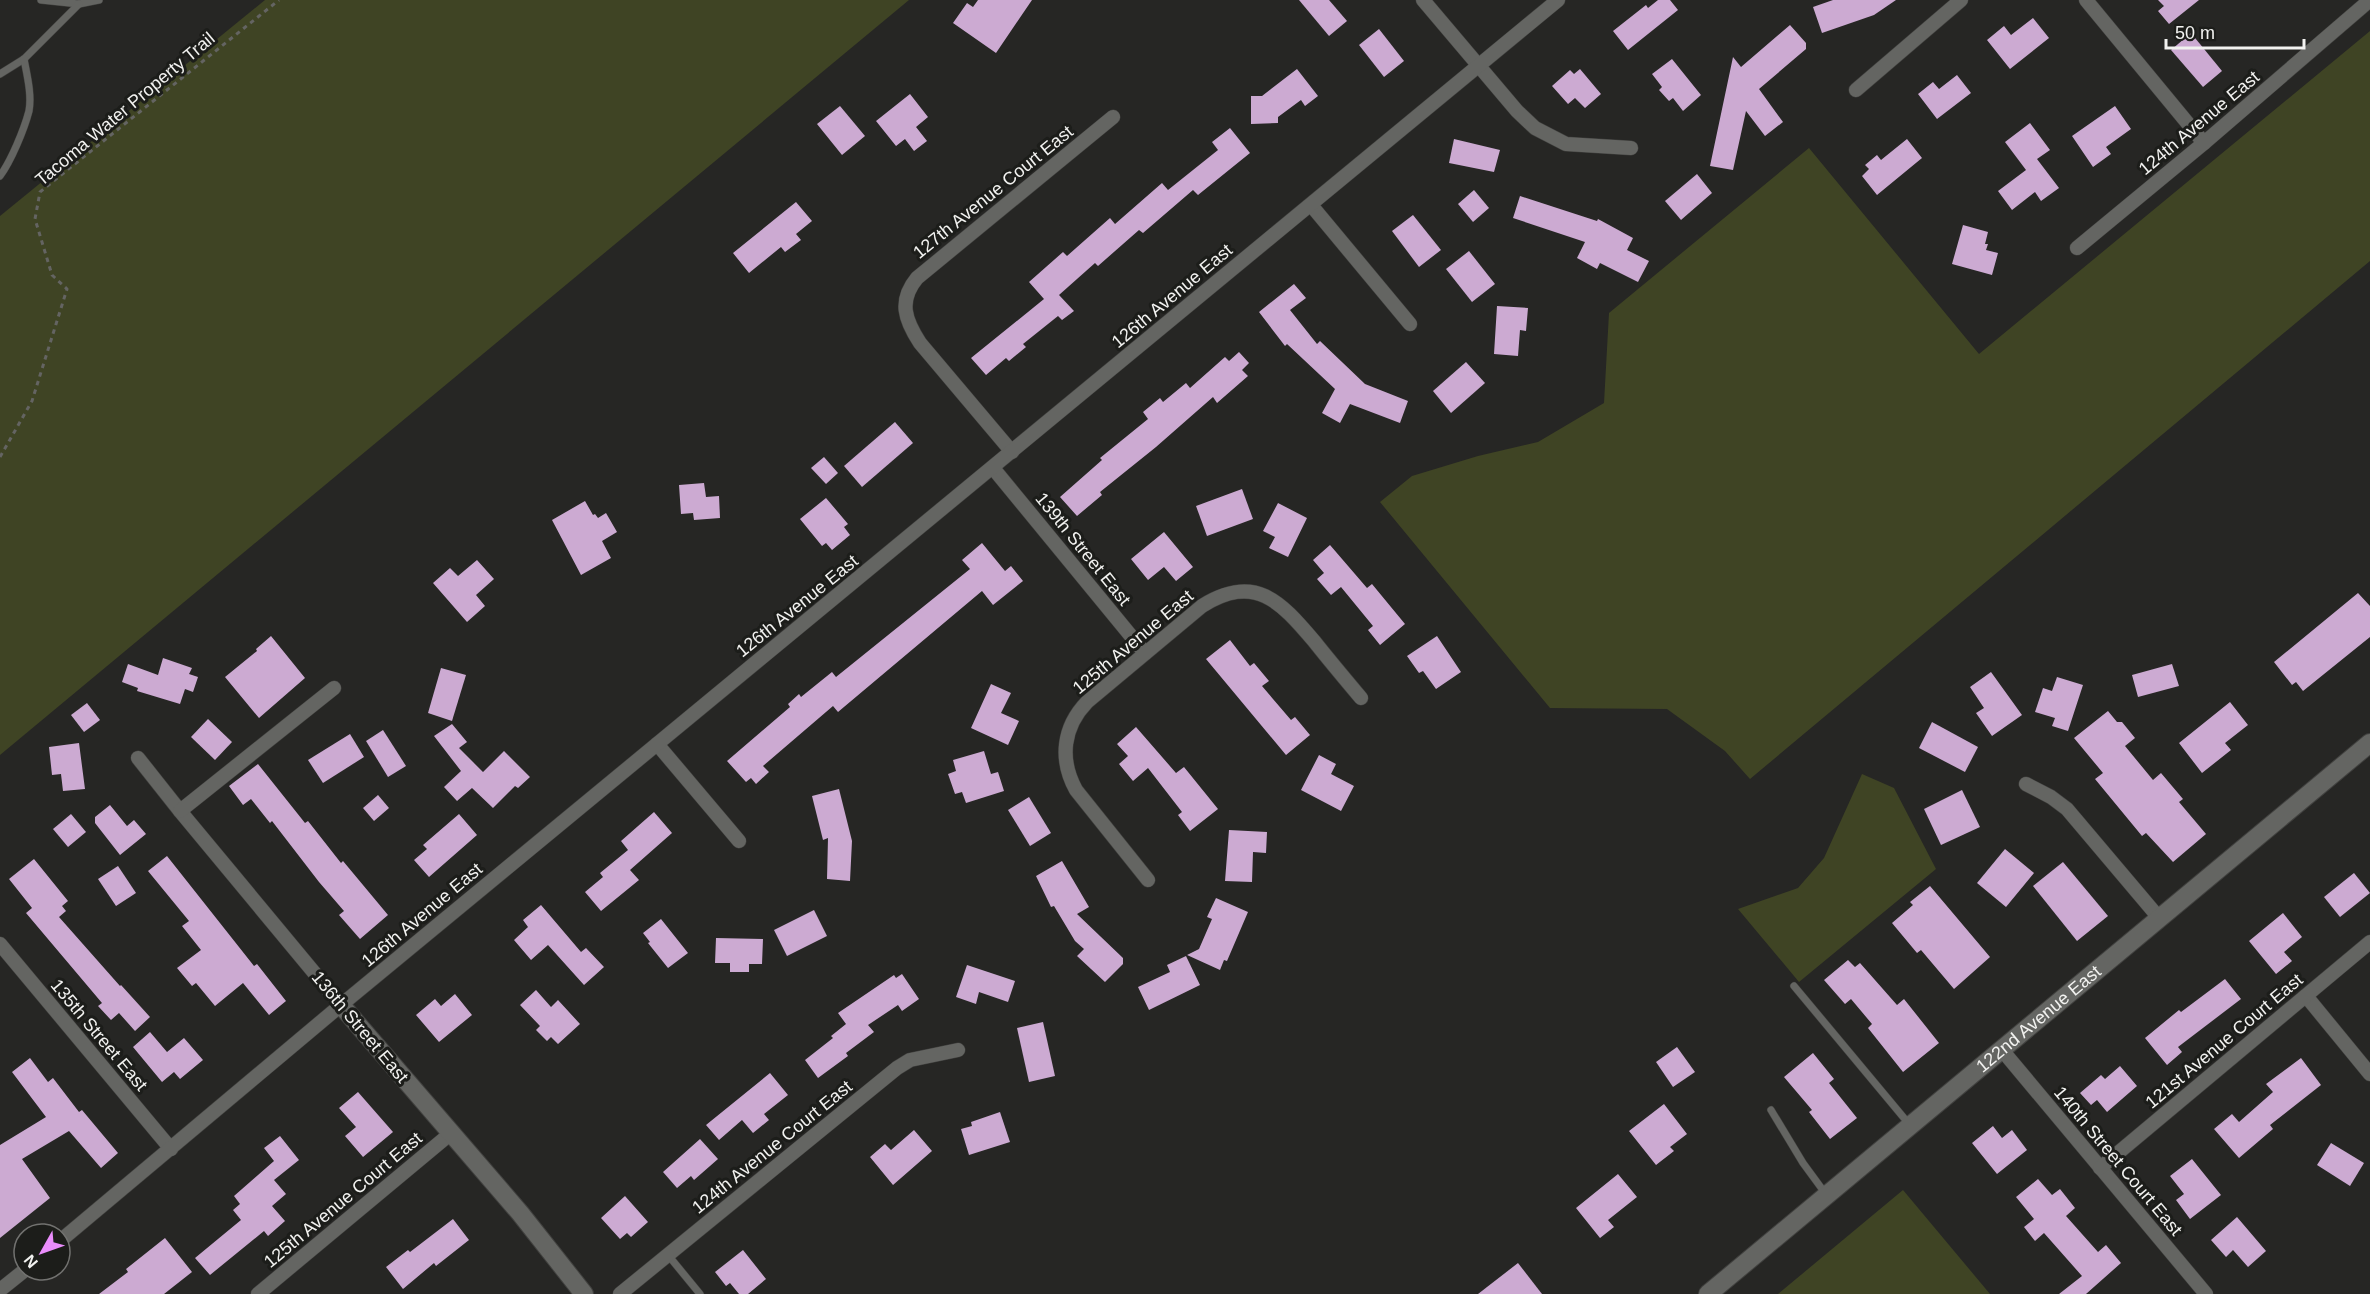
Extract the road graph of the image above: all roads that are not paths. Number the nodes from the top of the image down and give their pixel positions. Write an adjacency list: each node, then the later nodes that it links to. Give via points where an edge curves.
1 (41, 0): 8 (lane)
2 (99, 0): 8 (lane)
3 (1423, 0): 10 (street)
4 (1558, 0): 10 (street, 126th Avenue East)
5 (1961, 0): 12 (street)
6 (2086, 0): 14 (street)
7 (2370, 0): 14 (street, 124th Avenue East)
8 (79, 4): 9 (lane)
9 (24, 59): 11 (lane); 16 (lane, via 29,110)
10 (1479, 66): 15 (street, via 1517,111 1546,136 1573,145); 17 (street, 126th Avenue East)
11 (0, 74)
12 (1856, 90)
13 (1113, 117): 20 (street, 127th Avenue Court East, via 918,278 906,302 908,323 920,343)
14 (2204, 143): 18 (street, 124th Avenue East)
15 (1630, 148)
16 (0, 176)
17 (1311, 205): 19 (street); 20 (street, 126th Avenue East)
18 (2077, 248)
19 (1410, 324)
20 (1012, 452): 21 (street, 126th Avenue East)
21 (993, 468): 22 (street, 139th Street East); 26 (street, 126th Avenue East)
22 (1145, 653): 24 (street, 125th Avenue East, via 1218,596 1252,591 1273,599 1293,616); 31 (street, 125th Avenue East, via 1088,702 1073,720 1065,747 1068,773 1076,790)
23 (334, 688): 29 (street)
24 (1361, 698)
25 (2370, 743): 32 (main road, 122nd Avenue East)
26 (657, 744): 30 (street); 37 (street, 126th Avenue East)
27 (138, 758): 29 (street, 136th Street East)
28 (2026, 784): 32 (street, via 2067,809)
29 (180, 811): 37 (street, 136th Street East)
30 (739, 841)
31 (1148, 880)
32 (2160, 919): 39 (main road, 122nd Avenue East)
33 (2370, 942): 36 (street, 121st Avenue Court East)
34 (0, 944): 44 (street, 135th Street East)
35 (1794, 986): 42 (lane)
36 (2306, 996): 40 (street); 45 (street, 121st Avenue Court East)
37 (341, 1005): 43 (main road, 136th Street East); 44 (street, 126th Avenue East)
38 (958, 1050): 48 (street, 124th Avenue Court East, via 910,1060 897,1068)
39 (2002, 1050): 42 (main road, 122nd Avenue East); 45 (street, 140th Street Court East)
40 (2370, 1074)
41 (1771, 1110): 46 (lane)
42 (1911, 1126): 46 (main road, 122nd Avenue East)
43 (450, 1134): 51 (street, 125th Avenue Court East); 52 (main road, 136th Street East)
44 (171, 1149): 47 (street, 126th Avenue East)
45 (2100, 1168): 56 (street, 140th Street Court East)
46 (1827, 1195): 55 (main road, 122nd Avenue East)
47 (72, 1231)
48 (668, 1255): 53 (street, 124th Avenue Court East); 54 (lane)
49 (12, 1280): 50 (street)
50 (0, 1290)
51 (258, 1294)
52 (585, 1294)
53 (620, 1294)
54 (700, 1294)
55 (1708, 1294)
56 (2206, 1294)

